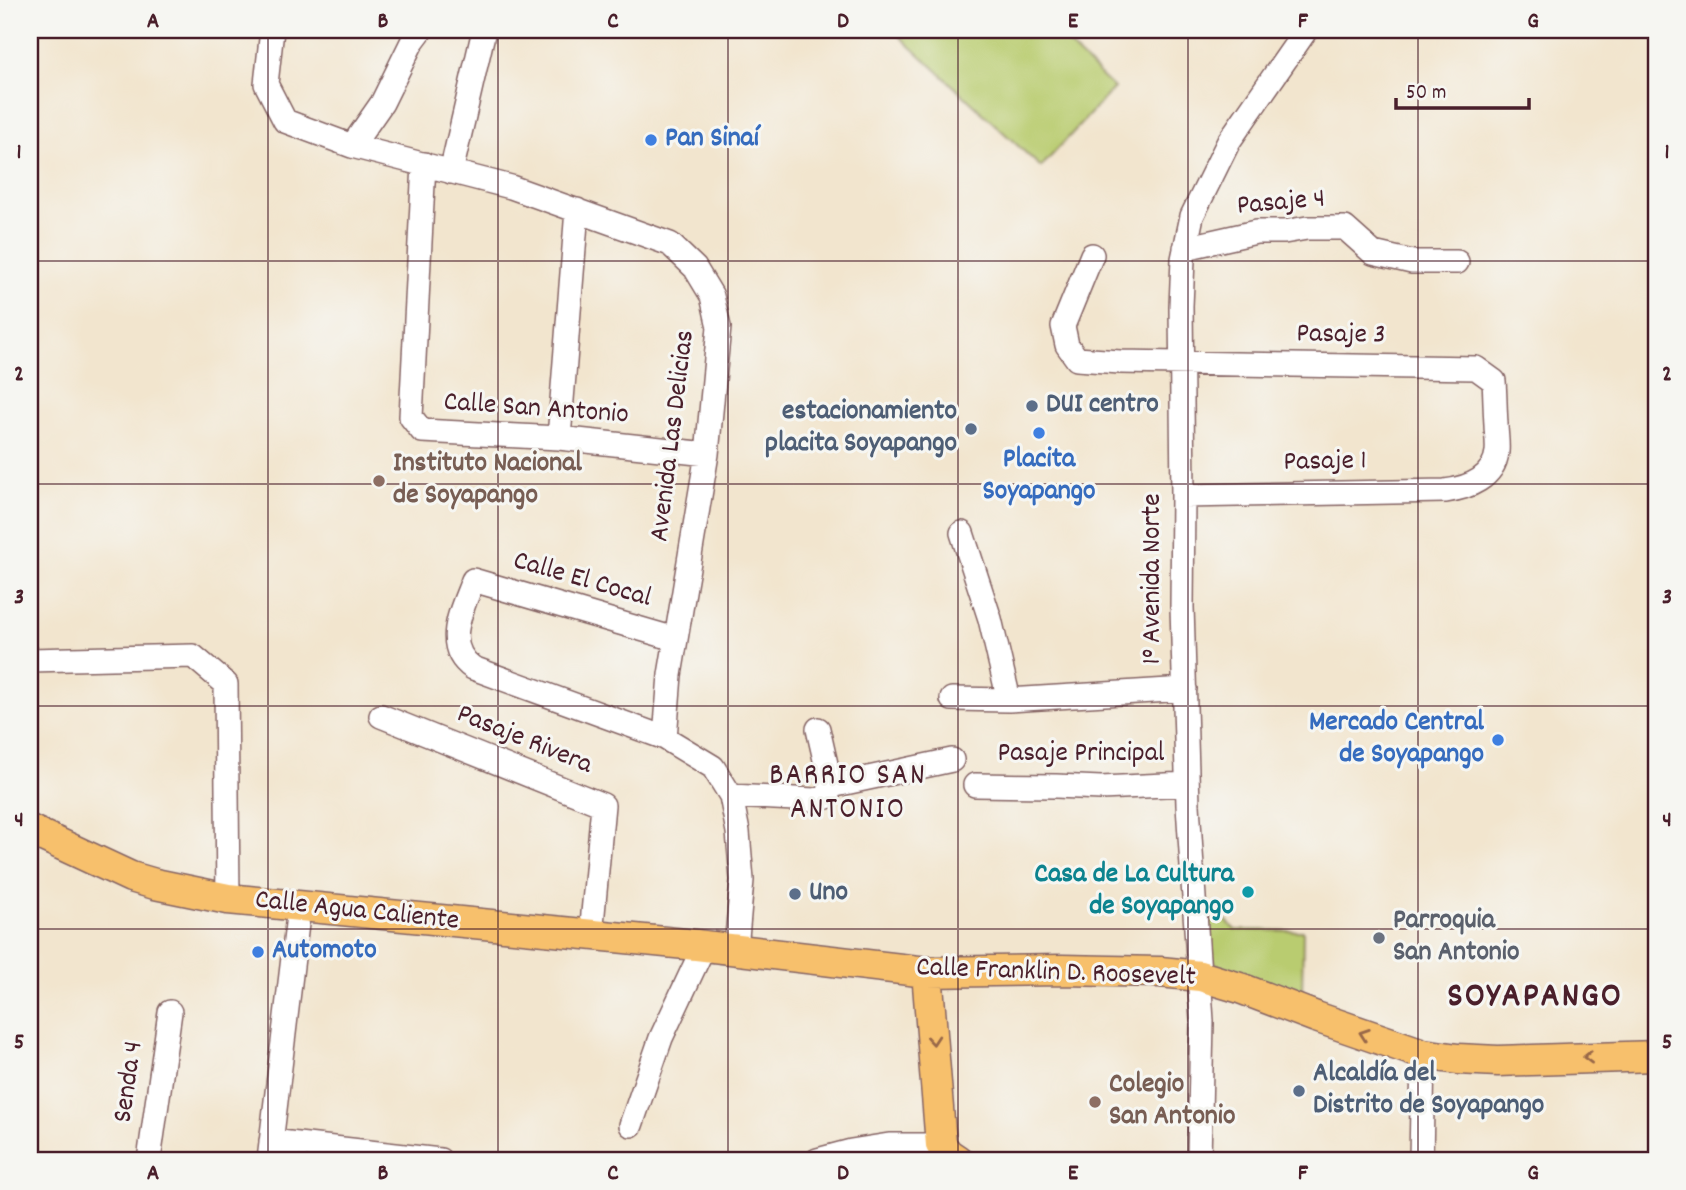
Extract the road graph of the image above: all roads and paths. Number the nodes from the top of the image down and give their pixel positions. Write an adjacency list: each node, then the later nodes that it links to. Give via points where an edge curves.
1 (272, 30): 5 (street, Avenida Las Delicias, via 267,84 285,121)
2 (421, 30): 5 (street, via 382,103)
3 (484, 30): 7 (street)
4 (1306, 30): 9 (street, 1° Avenida Norte, via 1229,141 1192,216)
5 (352, 146): 6 (street, Avenida Las Delicias)
6 (424, 164): 7 (street, Avenida Las Delicias); 13 (street, Calle San Antonio, via 411,417 422,432)
7 (451, 172): 8 (street, Avenida Las Delicias)
8 (577, 210): 13 (street); 14 (street, Avenida Las Delicias, via 670,244 695,268 712,296 719,327)
9 (1185, 248): 11 (street, Pasaje 4, via 1256,232 1345,228 1373,253 1412,262); 12 (street, 1° Avenida Norte)
10 (1092, 255): 12 (street, Pasaje 3, via 1063,326 1077,359)
11 (1457, 262)
12 (1182, 363): 15 (street, Pasaje 3, via 1476,368 1494,381 1497,451 1494,465); 16 (street, 1° Avenida Norte)
13 (559, 439): 14 (street, Calle San Antonio)
14 (707, 454): 18 (street, Avenida Las Delicias)
15 (1467, 486): 16 (street, Pasaje 1, via 1445,491)
16 (1183, 496): 20 (street, 1° Avenida Norte)
17 (962, 533): 22 (street, via 990,619)
18 (676, 639): 25 (street, Avenida Las Delicias); 25 (street, Calle El Cocal, via 473,580 456,633 459,652 473,668)
19 (30, 660): 32 (street, via 193,656 226,684)
20 (1185, 690): 22 (street); 27 (street, 1° Avenida Norte)
21 (952, 699): 22 (street)
22 (1009, 700)
23 (381, 716): 34 (street, Pasaje Rivera, via 603,805)
24 (818, 729): 29 (street)
25 (665, 738): 30 (street, via 713,767)
26 (952, 760): 29 (street)
27 (1187, 784): 28 (street, Pasaje Principal, via 1101,788); 38 (street, 1° Avenida Norte)
28 (975, 785)
29 (831, 786): 30 (street, via 828,797 814,800)
30 (731, 796): 36 (street, via 742,880)
31 (30, 830): 32 (main road, Calle Agua Caliente, via 131,877)
32 (228, 899): 33 (main road, Calle Agua Caliente)
33 (299, 906): 34 (main road, Calle Agua Caliente); 43 (street)
34 (590, 935): 35 (main road, Calle Agua Caliente)
35 (700, 945): 36 (main road, Calle Franklin D. Roosevelt); 42 (street)
36 (736, 949): 37 (main road, Calle Franklin D. Roosevelt)
37 (928, 972): 38 (main road, Calle Franklin D. Roosevelt); 44 (main road, one-way to 44)
38 (1200, 976): 40 (main road, Calle Franklin D. Roosevelt, one-way to 38); 48 (street, 1° Avenida Norte)
39 (170, 1012): 45 (street, Senda 4)
40 (1423, 1054): 41 (main road, Calle Franklin D. Roosevelt, one-way to 40, via 1498,1061); 49 (street)
41 (1656, 1056)
42 (631, 1125)
43 (270, 1151): 46 (street)
44 (949, 1153): 47 (street, via 889,1145)
45 (149, 1160)
46 (440, 1160)
47 (817, 1160)
48 (1199, 1160)
49 (1421, 1160)

